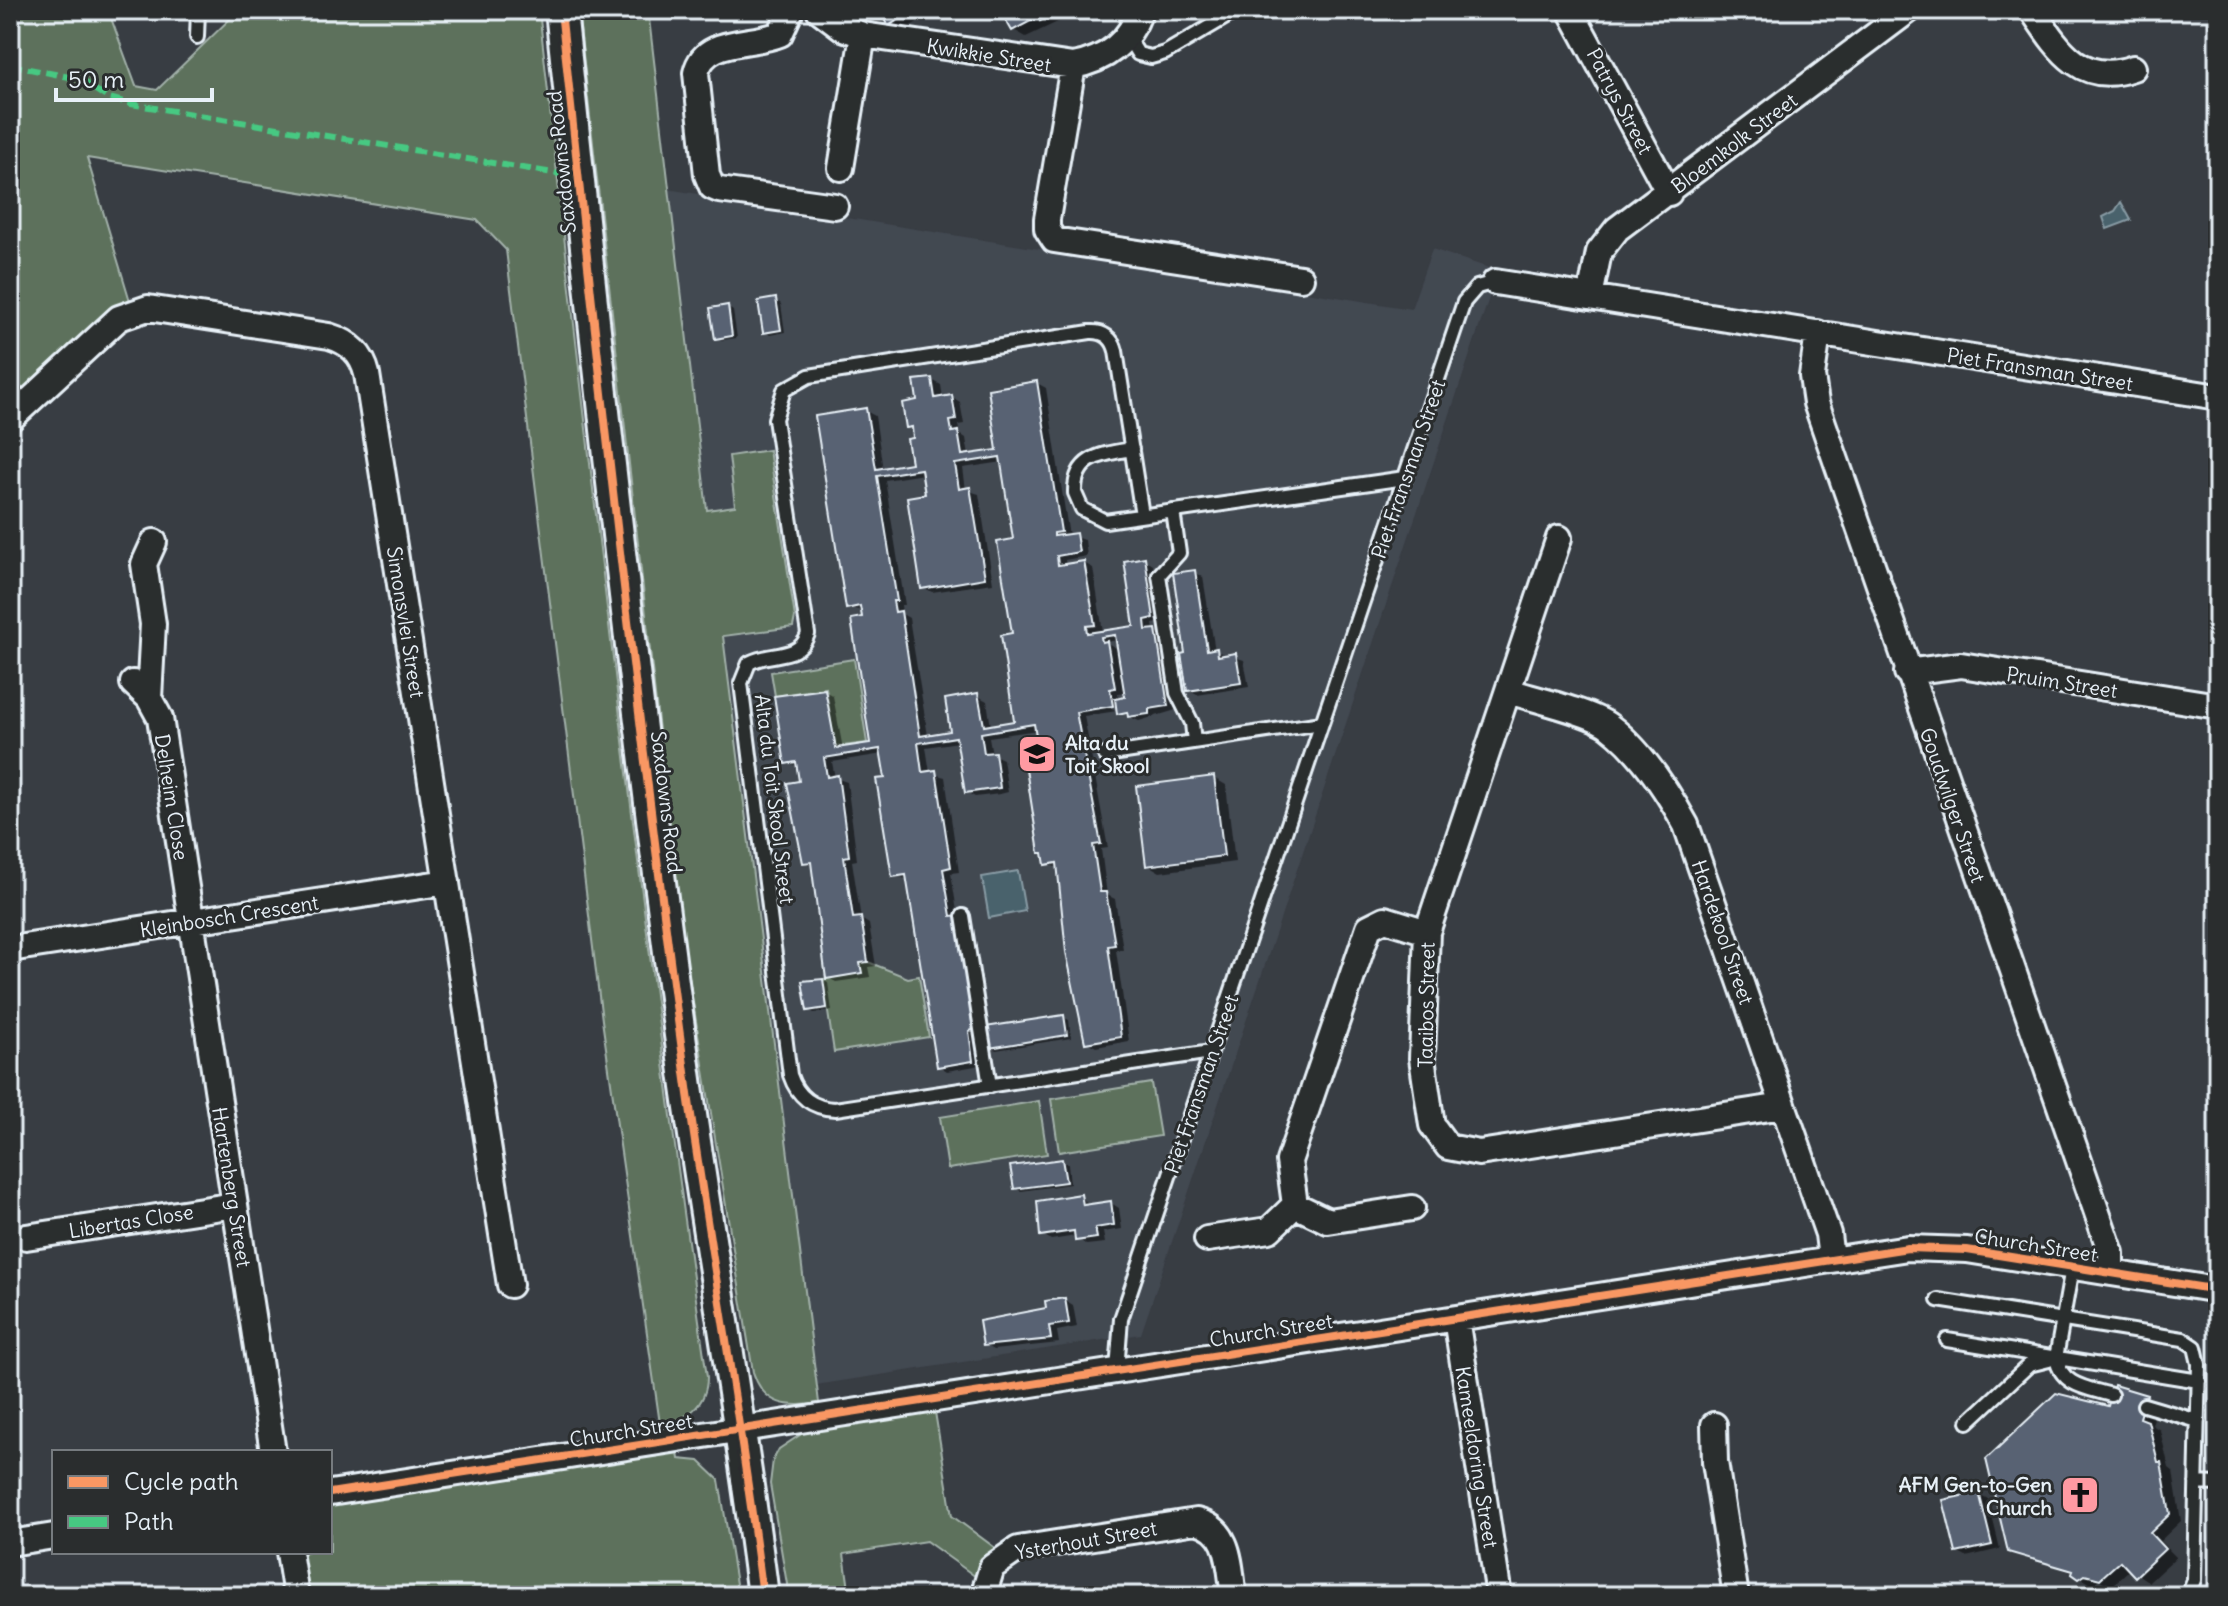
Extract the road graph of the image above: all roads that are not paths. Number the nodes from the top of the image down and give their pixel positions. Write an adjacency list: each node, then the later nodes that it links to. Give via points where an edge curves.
1 (198, 10): 12 (lane)
2 (561, 10): 66 (street, Saxdowns Road, via 619,550 688,1090)
3 (791, 10): 17 (street, via 780,34 709,51 698,63 707,175 719,190)
4 (819, 10): 10 (street, Kwikkie Street)
5 (1140, 10): 11 (street, Kwikkie Street)
6 (1238, 10): 11 (lane, via 1158,56 1138,54)
7 (1570, 10): 16 (street, Patrys Street)
8 (1909, 10): 16 (street, Bloemkolk Street)
9 (2032, 10): 14 (street, via 2063,56 2100,72 2117,74)
10 (863, 35): 13 (street, Kwikkie Street); 15 (street)
11 (1127, 36): 13 (street, Kwikkie Street, via 1108,54)
12 (197, 37)
13 (1073, 66): 18 (street, via 1047,219 1054,240)
14 (2133, 68)
15 (841, 168)
16 (1669, 193): 20 (street, Bloemkolk Street, via 1605,241)
17 (835, 206)
18 (1301, 278)
19 (1495, 282): 20 (street, Piet Fransman Street); 25 (lane, Piet Fransman Street, via 1477,287 1464,302)
20 (1590, 297): 21 (street, Piet Fransman Street)
21 (1818, 333): 22 (street, Piet Fransman Street); 30 (street, Goudwilger Street, via 1812,376 1816,403)
22 (2218, 397)
23 (10, 419): 36 (street, Simonsvlei Street, via 119,318 136,310 160,309 329,336 355,350 367,374)
24 (1132, 449): 27 (lane, Alta du Toit Skool Street); 27 (lane, via 1088,459 1077,474 1075,493 1082,509 1096,519); 42 (lane, Alta du Toit Skool Street, via 1115,346 1096,332 809,376 784,390 776,408 808,634 794,652 749,663 741,683 790,1075 809,1102 835,1109)
25 (1405, 478): 26 (lane); 33 (lane, Piet Fransman Street)
26 (1173, 511): 27 (lane); 34 (lane, via 1179,553 1159,575 1177,693 1192,723)
27 (1142, 515)
28 (1559, 538): 31 (street, Taaibos Street)
29 (154, 542): 38 (street, Delheim Close, via 144,564 153,624 141,690 160,718)
30 (1907, 672): 32 (street, Pruim Street, via 1961,665); 51 (street, Goudwilger Street, via 2111,1253)
31 (1508, 691): 39 (street, Taaibos Street); 43 (street, Hardekool Street, via 1607,725 1668,793 1686,825)
32 (2218, 706)
33 (1322, 723): 34 (lane); 41 (lane, Piet Fransman Street)
34 (1194, 742): 35 (lane)
35 (1105, 755)
36 (447, 882): 38 (street, Kleinbosch Crescent); 52 (street, Simonsvlei Street)
37 (963, 916): 42 (lane)
38 (191, 921): 40 (street, Kleinbosch Crescent); 44 (street, Hartenberg Street)
39 (1427, 932): 43 (street, Taaibos Street, via 1422,1058 1430,1117 1448,1147 1479,1153); 45 (street, via 1385,919 1365,933 1289,1161)
40 (10, 949)
41 (1211, 1052): 42 (lane, Alta du Toit Skool Street); 59 (lane, Piet Fransman Street, via 1121,1319)
42 (990, 1086)
43 (1783, 1106): 49 (street, Hardekool Street, via 1828,1234)
44 (235, 1205): 47 (street, Libertas Close); 67 (street, Hartenberg Street)
45 (1295, 1205): 46 (street, via 1328,1221); 48 (street, via 1269,1230)
46 (1412, 1208)
47 (26, 1237)
48 (1207, 1239)
49 (1831, 1259): 50 (street, Church Street, via 1929,1247); 55 (street, Church Street)
50 (2072, 1268): 51 (street, Church Street); 56 (lane)
51 (2111, 1273): 53 (street, Church Street)
52 (510, 1285)
53 (2218, 1290)
54 (1938, 1300): 56 (lane)
55 (1456, 1318): 59 (street, Church Street); 78 (street, Kameeldoring Street)
56 (2062, 1320): 58 (lane); 60 (lane, via 2183,1339 2197,1352)
57 (1947, 1340): 58 (lane)
58 (2056, 1358): 60 (lane); 61 (lane, via 2067,1380); 64 (lane, via 2029,1365)
59 (1117, 1370): 66 (street, Church Street)
60 (2199, 1381): 63 (lane)
61 (2111, 1395)
62 (2144, 1405): 63 (lane)
63 (2198, 1421): 68 (lane)
64 (1968, 1422)
65 (1714, 1425): 79 (street)
66 (742, 1429): 70 (street, Church Street); 75 (street, Saxdowns Road)
67 (273, 1450)
68 (2196, 1483): 69 (lane); 80 (lane, via 2194,1580)
69 (2218, 1484)
70 (332, 1493)
71 (52, 1536): 72 (street)
72 (10, 1543)
73 (289, 1554): 74 (street)
74 (296, 1596)
75 (763, 1596)
76 (983, 1596): 77 (street, Ysterhout Street, via 992,1567 1018,1549 1187,1522 1214,1528 1224,1541)
77 (1234, 1596)
78 (1499, 1596)
79 (1736, 1596)
80 (2188, 1596)

